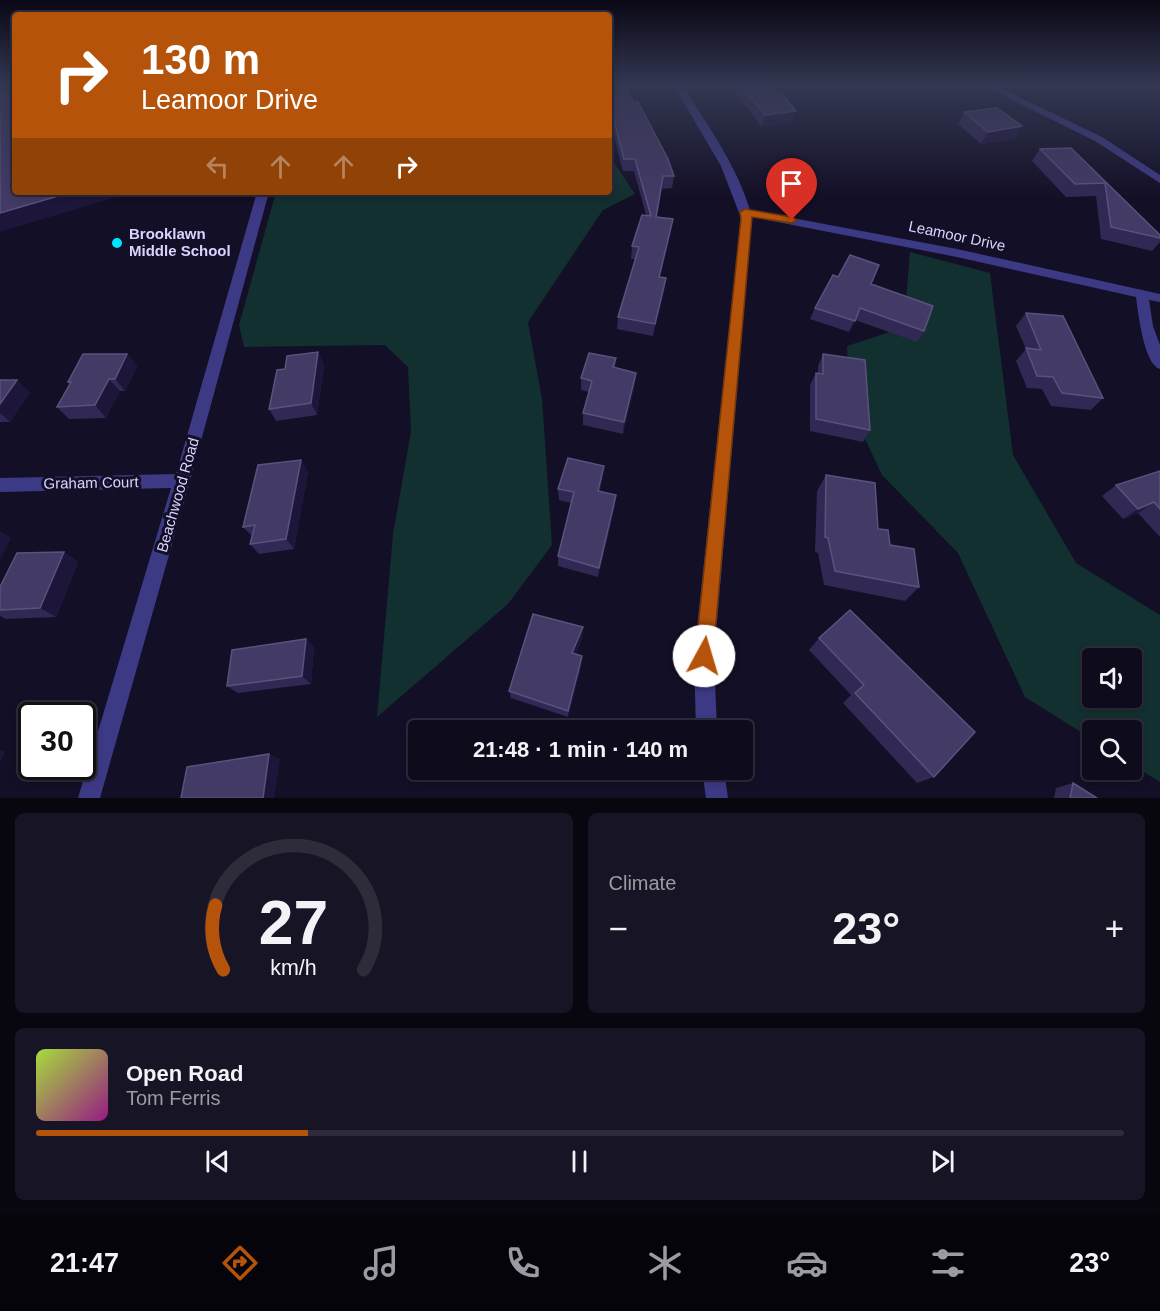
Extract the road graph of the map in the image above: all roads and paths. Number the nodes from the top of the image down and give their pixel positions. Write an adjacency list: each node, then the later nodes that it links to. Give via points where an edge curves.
1 (701, 123): 5 (street, via 731,173)
2 (1065, 123): 3 (street, via 1118,151)
3 (1160, 180)
4 (262, 195): 9 (street, Beachwood Road)
5 (745, 212): 6 (street, Leamoor Drive, via 957,252); 11 (street, via 704,656)
6 (1142, 294): 7 (street, Leamoor Drive); 8 (street, via 1146,326)
7 (1160, 298)
8 (1160, 364)
9 (182, 482): 10 (street, Graham Court); 12 (street, Beachwood Road)
10 (0, 484)
11 (707, 720)
12 (89, 798)

